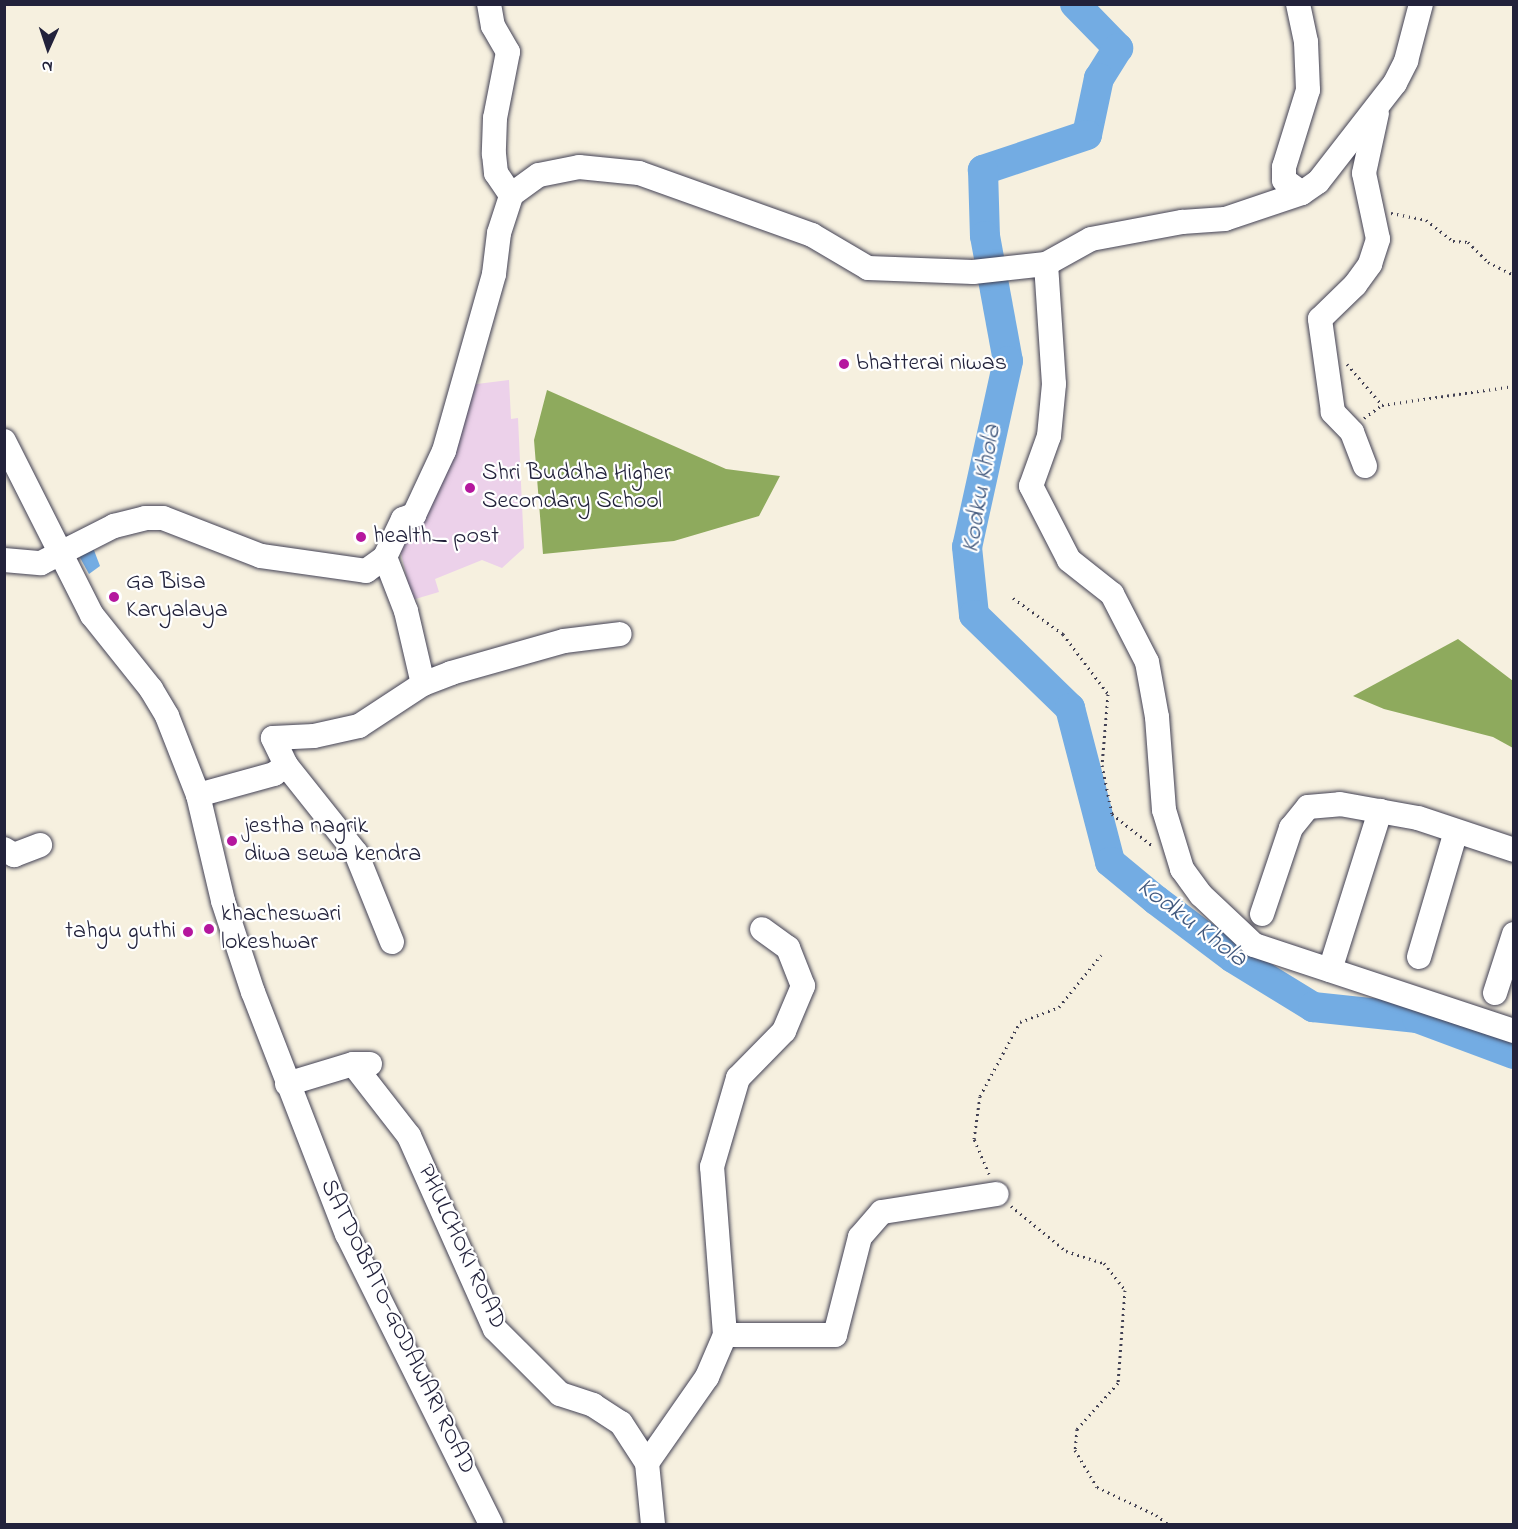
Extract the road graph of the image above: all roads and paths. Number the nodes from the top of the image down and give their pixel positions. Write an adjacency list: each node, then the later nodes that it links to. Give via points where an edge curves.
1 (489, 4): 6 (street, via 493,26 508,52 495,118 494,154 496,173)
2 (1298, 4): 5 (street, via 1308,90 1284,167 1284,180)
3 (1421, 4): 4 (street, via 1406,61)
4 (1380, 103): 5 (street, via 1318,182); 7 (street, via 1364,173)
5 (1302, 193): 8 (street, via 1225,219 1091,239)
6 (511, 195): 8 (street, via 539,175 579,167 639,173 812,235 868,268 973,272); 15 (street, via 499,233 494,274 444,451 414,514 403,519)
7 (1373, 216): 9 (path, via 1401,213 1426,220 1453,241 1468,242 1488,262); 13 (street, via 1378,239 1370,264 1355,285 1320,319 1333,412 1352,432)
8 (1046, 264): 34 (street, via 1054,384 1049,435 1031,486 1070,560 1112,594 1147,662 1157,717 1164,810 1182,869 1200,895 1254,945)
9 (1514, 275)
10 (1340, 358): 11 (path, via 1357,372 1382,405)
11 (1514, 386)
12 (4, 441): 14 (street, SATDOBATO-GODAWARI ROAD)
13 (1365, 466)
14 (60, 556): 15 (street, via 114,525 163,518 261,556 366,571); 16 (street, via 41,563); 21 (street, SATDOBATO-GODAWARI ROAD, via 92,615 151,689 180,746)
15 (385, 557): 19 (street, via 406,611)
16 (4, 560)
17 (1014, 598): 25 (path, via 1063,634 1108,694 1102,765 1112,814)
18 (620, 634): 19 (street, via 564,641)
19 (423, 684): 20 (street, via 359,726 314,736 273,738)
20 (286, 765): 21 (street, via 274,774); 31 (street, via 356,853)
21 (198, 795): 37 (street, SATDOBATO-GODAWARI ROAD, via 223,901)
22 (1380, 811): 23 (street); 28 (street, via 1340,804 1308,807 1291,828); 34 (street)
23 (1456, 831): 27 (street); 33 (street)
24 (40, 845): 26 (street, via 14,855)
25 (1155, 848)
26 (4, 849)
27 (1514, 850)
28 (1262, 914)
29 (762, 929): 39 (street, via 788,948 803,986 784,1031 738,1078 712,1167)
30 (1514, 934): 35 (street)
31 (392, 942)
32 (1101, 955): 38 (path, via 1059,1007 1020,1022 980,1096 974,1139)
33 (1419, 957)
34 (1330, 970): 36 (street)
35 (1495, 993)
36 (1514, 1031)
37 (287, 1084): 40 (street, PHULCHOKI ROAD, via 363,1064 409,1136 495,1329 560,1394 593,1405 621,1423); 41 (street, SATDOBATO-GODAWARI ROAD, via 347,1234)
38 (997, 1194): 39 (street, via 882,1212 860,1237 835,1335); 43 (path, via 1065,1251 1104,1263 1125,1290 1118,1383 1077,1429 1076,1450 1097,1487)
39 (725, 1335): 40 (street, via 707,1377)
40 (647, 1463): 42 (street, PHULCHOKI ROAD)
41 (491, 1524)
42 (653, 1524)
43 (1168, 1524)

